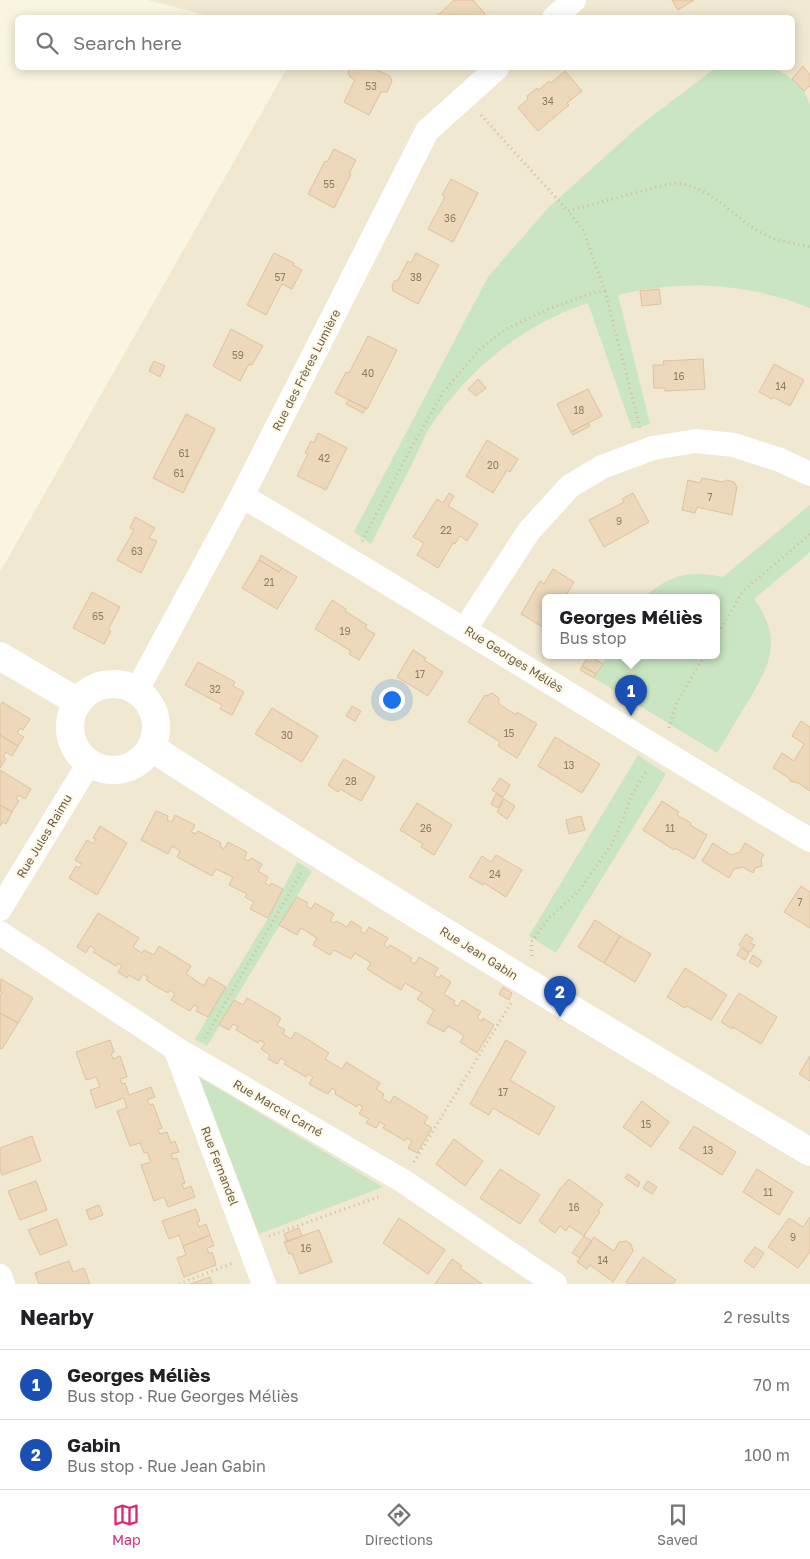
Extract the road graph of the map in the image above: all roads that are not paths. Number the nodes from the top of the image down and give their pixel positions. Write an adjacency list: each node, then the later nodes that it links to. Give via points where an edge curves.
1 (574, 0): 2 (street)
2 (557, 15)
3 (495, 70): 5 (street, Rue des Frères Lumière, via 427,131)
4 (810, 474): 6 (street, via 780,460 734,446 696,441 653,448 602,466 570,486 529,531)
5 (242, 496): 6 (street, Rue Georges Méliès); 8 (street, Rue des Frères Lumière)
6 (465, 629): 12 (street, Rue Georges Méliès, via 661,752)
7 (0, 656): 9 (street)
8 (137, 690): 9 (street, via 112,683 87,692); 10 (street, via 154,710 156,729)
9 (78, 702): 11 (street, via 70,728 72,742)
10 (152, 748): 11 (street, via 131,767 109,770); 16 (street, Rue Jean Gabin, via 524,981)
11 (89, 763): 13 (street, Rue Jules Raimu)
12 (810, 840)
13 (0, 908)
14 (0, 933): 15 (street, Rue Marcel Carné)
15 (184, 1053): 19 (street, Rue Fernandel); 20 (street, Rue Marcel Carné, via 403,1181)
16 (810, 1152)
17 (0, 1276): 18 (street)
18 (3, 1284)
19 (264, 1284)
20 (555, 1284)

